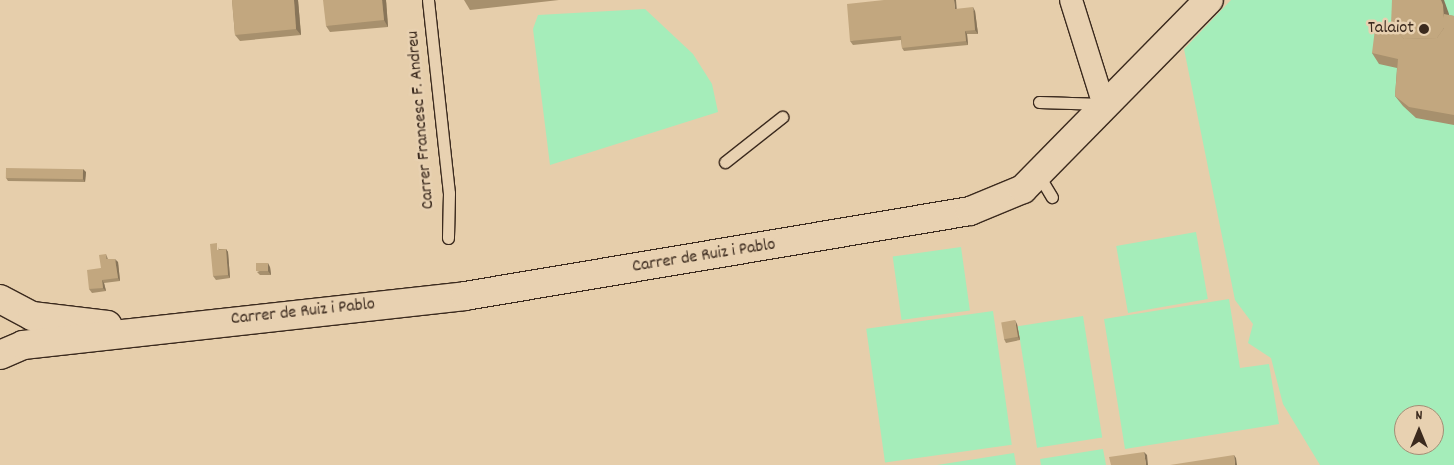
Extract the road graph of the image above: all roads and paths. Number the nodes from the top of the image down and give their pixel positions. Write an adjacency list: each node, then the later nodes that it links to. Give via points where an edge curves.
1 (428, 0): 10 (lane, Carrer Francesc F. Andreu, via 450,193)
2 (1071, 0): 5 (street)
3 (1209, 0): 5 (street, Carrer de Ruiz i Pablo)
4 (1039, 102): 5 (lane)
5 (1104, 104): 8 (street, Carrer de Ruiz i Pablo)
6 (782, 117): 7 (lane)
7 (725, 162)
8 (1038, 174): 9 (lane); 12 (street, Carrer de Ruiz i Pablo, via 1023,189 970,211 818,239 465,296)
9 (1052, 197)
10 (448, 238)
11 (0, 299): 12 (street, Carrer de Ruiz i Pablo, via 32,316)
12 (154, 330): 13 (street, Carrer de Ruiz i Pablo, via 23,345)
13 (0, 355)

